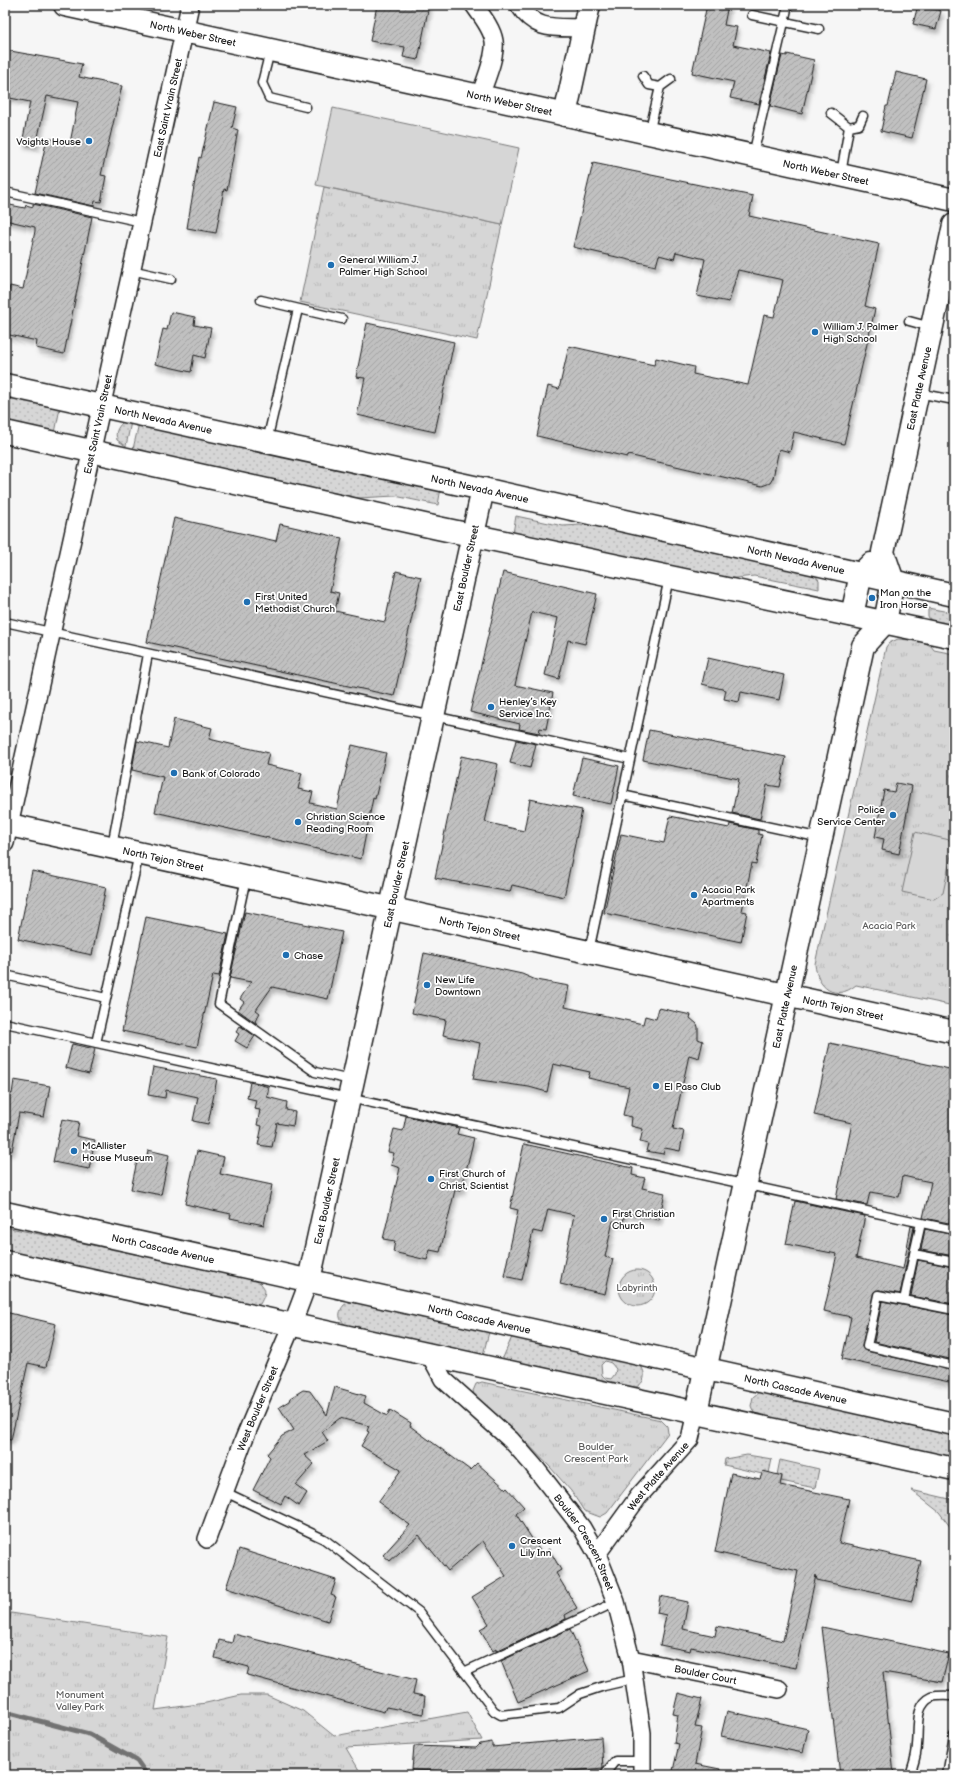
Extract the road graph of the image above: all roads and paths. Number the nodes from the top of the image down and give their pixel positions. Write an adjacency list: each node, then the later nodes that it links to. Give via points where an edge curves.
1 (65, 5): 11 (main road, North Weber Street)
2 (190, 5): 11 (street, East Saint Vrain Street)
3 (474, 5): 16 (street, via 494,42 492,62)
4 (519, 5): 9 (street, via 528,18 546,27)
5 (589, 5): 9 (main road)
6 (788, 5): 8 (lane)
7 (752, 15): 8 (lane)
8 (784, 22): 10 (lane); 23 (lane)
9 (584, 28): 19 (main road)
10 (819, 29)
11 (184, 31): 12 (main road, North Weber Street); 27 (street, East Saint Vrain Street)
12 (270, 50): 16 (main road, North Weber Street); 17 (lane, via 262,84 269,98)
13 (643, 76): 15 (lane, via 649,84)
14 (671, 79): 15 (lane)
15 (660, 87): 22 (lane)
16 (480, 96): 19 (main road, North Weber Street)
17 (306, 107)
18 (831, 113): 21 (lane)
19 (565, 115): 22 (main road, North Weber Street)
20 (863, 116): 21 (lane, via 859,124)
21 (850, 127): 24 (lane)
22 (649, 133): 23 (main road, North Weber Street)
23 (753, 156): 24 (main road, North Weber Street)
24 (841, 175): 26 (main road, North Weber Street)
25 (5, 192): 27 (lane)
26 (954, 200)
27 (142, 222): 29 (street, East Saint Vrain Street)
28 (954, 225): 35 (main road, East Platte Avenue)
29 (131, 270): 30 (lane); 39 (street, East Saint Vrain Street)
30 (171, 279)
31 (261, 300): 32 (lane)
32 (298, 309): 33 (lane); 41 (lane)
33 (342, 319)
34 (908, 322): 35 (lane)
35 (932, 327): 37 (main road, East Platte Avenue)
36 (5, 384): 39 (main road, North Nevada Avenue)
37 (918, 393): 38 (lane); 45 (main road, East Platte Avenue)
38 (954, 400)
39 (101, 406): 41 (main road, North Nevada Avenue); 42 (street, East Saint Vrain Street)
40 (5, 432): 42 (main road)
41 (267, 442): 43 (main road, North Nevada Avenue)
42 (92, 451): 44 (main road); 53 (street, East Saint Vrain Street)
43 (482, 489): 44 (main road, East Boulder Street); 46 (main road, North Nevada Avenue)
44 (472, 536): 47 (main road); 57 (main road, East Boulder Street)
45 (883, 552): 46 (main road); 48 (main road)
46 (861, 574): 48 (main road, North Nevada Avenue); 50 (main road)
47 (669, 577): 50 (main road); 58 (lane)
48 (893, 581): 49 (main road, North Nevada Avenue); 52 (main road)
49 (954, 595)
50 (852, 615): 52 (main road); 55 (main road)
51 (5, 622): 53 (lane)
52 (885, 622): 54 (main road); 55 (main road, East Platte Avenue)
53 (52, 633): 56 (lane); 60 (street, East Saint Vrain Street)
54 (954, 637)
55 (864, 646): 61 (main road, East Platte Avenue)
56 (148, 654): 57 (lane); 62 (lane)
57 (433, 716): 58 (lane); 65 (main road, East Boulder Street)
58 (630, 759): 59 (lane)
59 (622, 795): 61 (lane); 66 (lane)
60 (6, 831): 62 (main road, North Tejon Street)
61 (822, 838): 68 (main road, East Platte Avenue)
62 (112, 847): 63 (main road, North Tejon Street)
63 (139, 853): 64 (main road, North Tejon Street); 69 (lane)
64 (247, 877): 65 (main road, North Tejon Street); 73 (lane, via 219,1004 315,1072)
65 (391, 908): 66 (main road, North Tejon Street); 73 (main road, East Boulder Street)
66 (589, 952): 68 (main road, North Tejon Street)
67 (5, 975): 69 (lane)
68 (787, 995): 71 (main road, North Tejon Street); 74 (main road, East Platte Avenue)
69 (106, 998): 72 (lane)
70 (5, 1023): 72 (lane)
71 (954, 1032)
72 (96, 1043): 73 (lane)
73 (351, 1090): 74 (lane); 81 (main road, East Boulder Street)
74 (746, 1185): 76 (lane); 87 (main road, East Platte Avenue)
75 (5, 1213): 81 (main road, North Cascade Avenue)
76 (921, 1223): 77 (lane); 78 (lane)
77 (954, 1230)
78 (914, 1254): 80 (lane); 82 (lane)
79 (5, 1262): 84 (main road)
80 (954, 1262)
81 (309, 1280): 84 (street, West Boulder Street); 87 (main road, North Cascade Avenue)
82 (904, 1300): 83 (lane); 86 (lane, via 878,1294 867,1346)
83 (954, 1310)
84 (292, 1325): 85 (main road); 91 (street, West Boulder Street, via 244,1439)
85 (430, 1355): 88 (main road); 93 (street, Boulder Crescent Street, via 443,1379 511,1440 533,1465 578,1523)
86 (954, 1366)
87 (706, 1368): 88 (main road, West Platte Avenue); 89 (main road, North Cascade Avenue)
88 (696, 1412): 90 (main road); 93 (street, West Platte Avenue, via 690,1439 639,1496)
89 (954, 1424)
90 (954, 1469)
91 (225, 1492): 92 (street, West Boulder Street); 96 (lane, via 324,1539 381,1581 419,1612)
92 (208, 1539)
93 (597, 1554): 94 (street, Boulder Crescent Street)
94 (616, 1602): 95 (street, Boulder Crescent Street); 96 (lane)
95 (631, 1659): 97 (street, Boulder Crescent Street); 98 (street, Boulder Court)
96 (464, 1672): 97 (lane, via 494,1712 501,1715 559,1708 580,1694)
97 (634, 1679): 101 (street, Boulder Crescent Street, via 642,1733)
98 (780, 1689)
99 (954, 1696): 103 (lane, via 933,1696 925,1702 919,1713 916,1759)
100 (954, 1735): 104 (lane)
101 (642, 1768): 102 (lane, via 615,1761)
102 (604, 1775)
103 (910, 1775)
104 (947, 1775)

